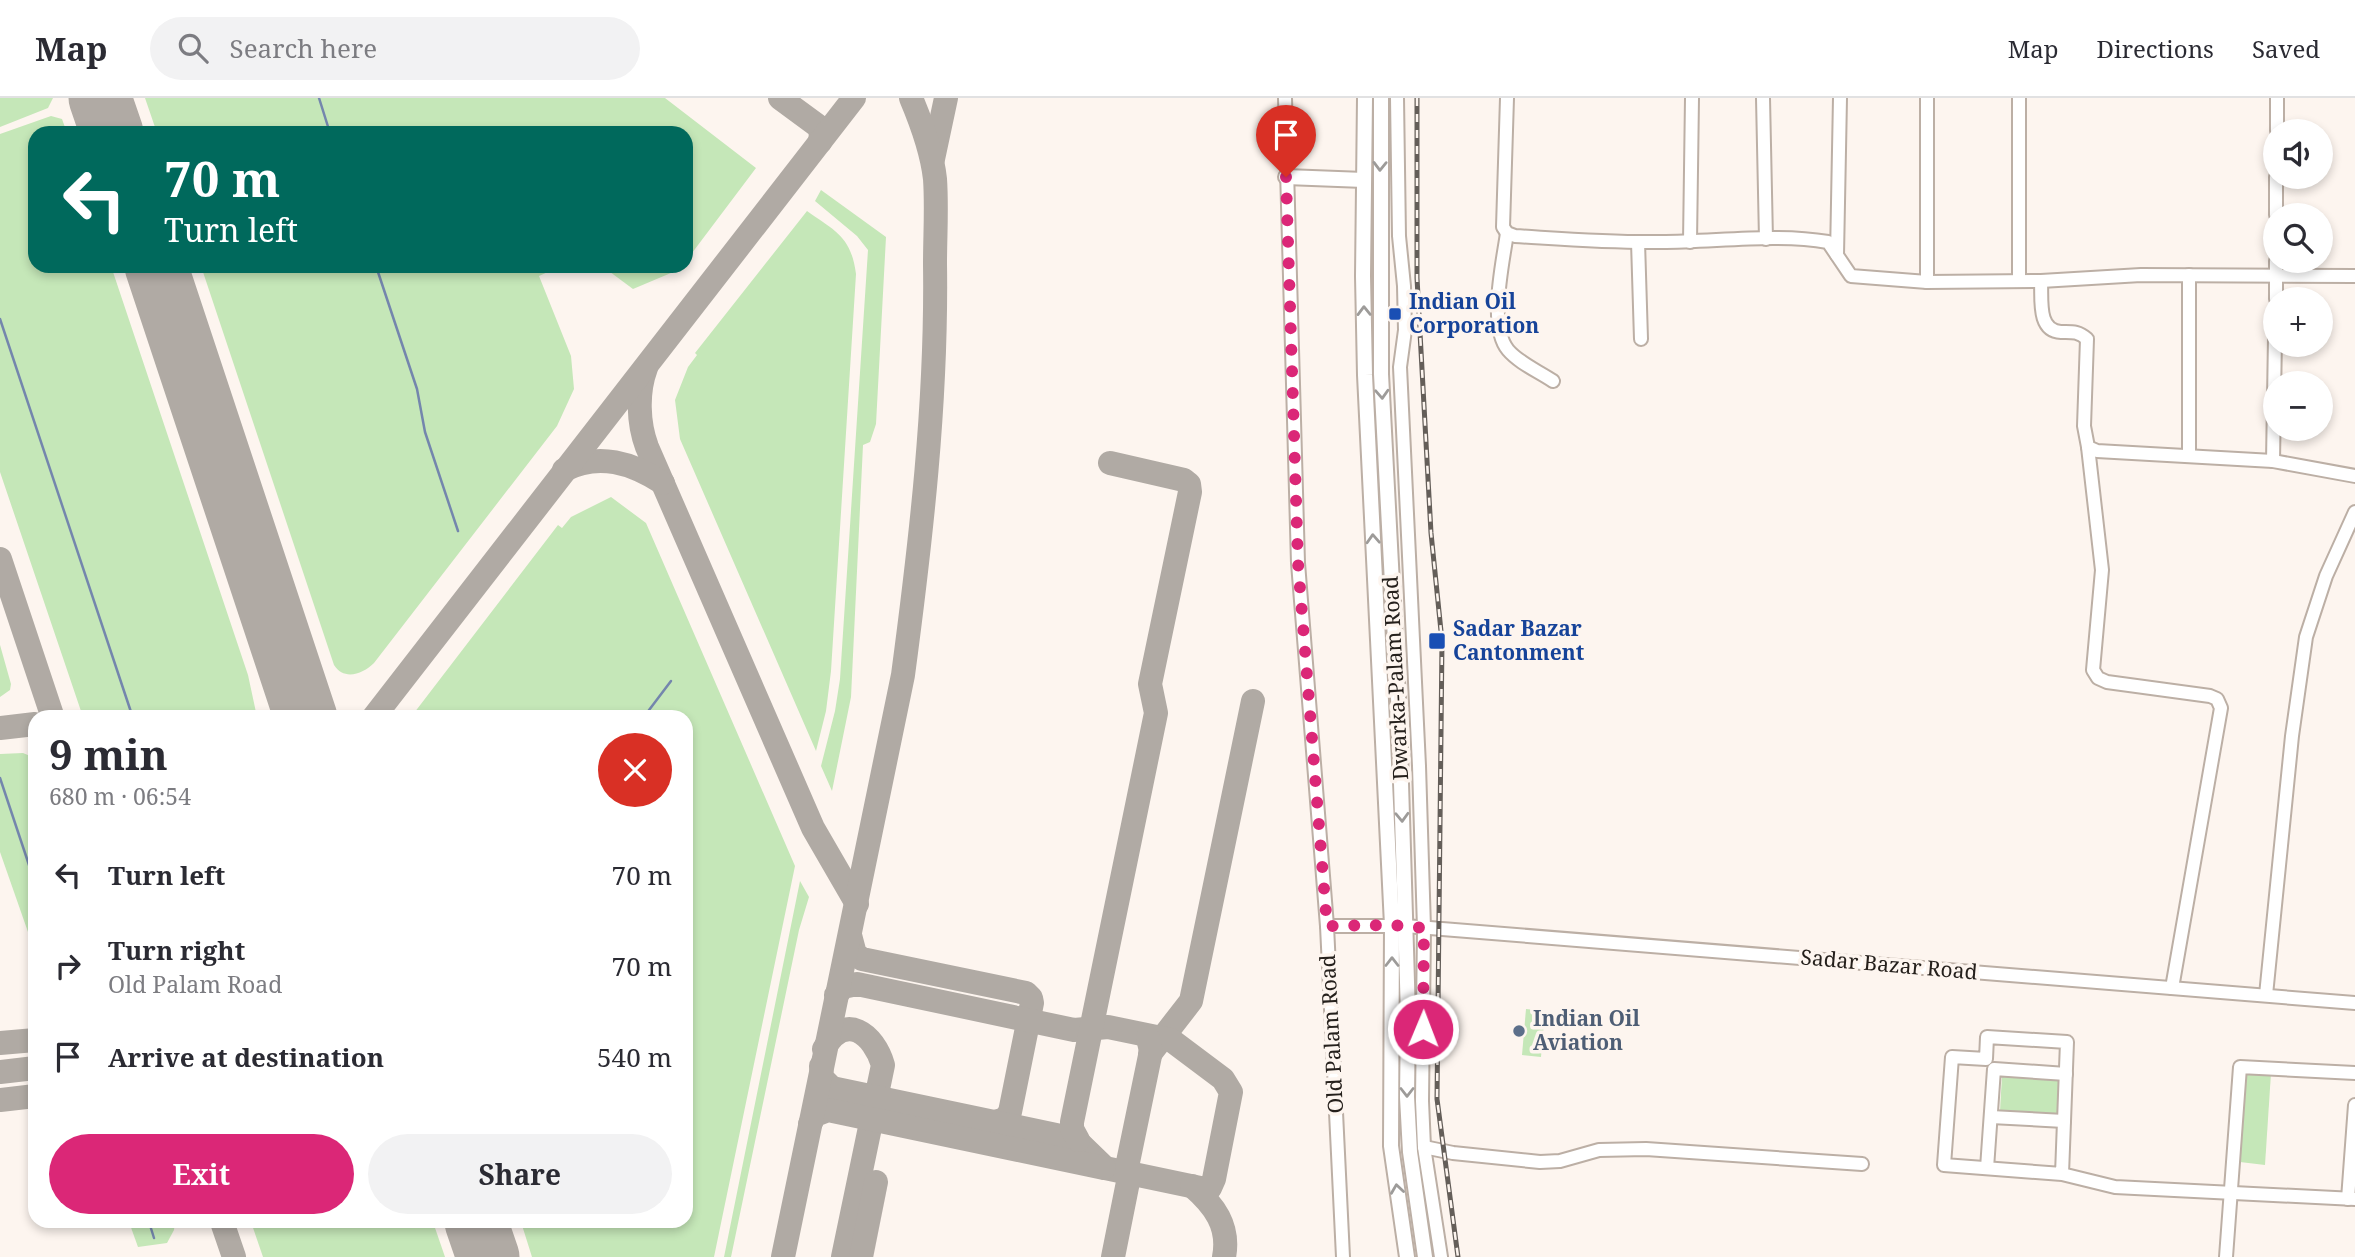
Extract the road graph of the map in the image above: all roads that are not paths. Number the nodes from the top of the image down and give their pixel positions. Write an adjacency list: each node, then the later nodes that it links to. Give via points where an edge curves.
1 (1285, 98): 13 (street, Old Palam Road)
2 (1365, 98): 14 (main road, Dwarka-Palam Road)
3 (1381, 98): 36 (main road, Dwarka-Palam Road, one-way to 36, via 1381,374 1399,717)
4 (1397, 98): 38 (street, via 1405,330 1400,367)
5 (1507, 98): 15 (street, via 1503,227)
6 (1692, 98): 18 (street)
7 (1763, 98): 16 (street)
8 (1840, 98): 19 (street)
9 (1927, 98): 26 (street)
10 (2019, 98): 24 (street)
11 (2277, 98): 12 (street)
12 (2277, 119)
13 (1286, 177): 14 (main road); 37 (street, Old Palam Road, via 1298,563)
14 (1364, 180): 36 (main road, Dwarka-Palam Road, one-way to 14, via 1365,375)
15 (1507, 233): 17 (street); 30 (street, via 1499,294 1499,326 1505,347)
16 (1766, 239): 18 (street); 19 (street, via 1828,242)
17 (1638, 242): 18 (street); 28 (street)
18 (1690, 242)
19 (1837, 255): 26 (street, via 1851,276)
20 (2276, 273): 23 (street)
21 (2189, 275): 23 (street); 25 (street); 32 (street)
22 (2355, 276): 23 (street)
23 (2276, 277): 27 (street)
24 (2019, 280): 25 (street); 26 (street)
25 (2041, 281): 31 (street, via 2044,322 2057,332 2081,333 2087,339 2084,426)
26 (1927, 282)
27 (2276, 287)
28 (1641, 339)
29 (2275, 357): 33 (street)
30 (1552, 380)
31 (2088, 447): 32 (street); 39 (street, via 2102,570 2093,670 2107,682 2210,696 2221,708)
32 (2189, 455): 33 (street)
33 (2273, 461): 34 (street)
34 (2355, 476)
35 (2355, 512): 40 (street, via 2326,576 2306,637)
36 (1399, 925): 37 (street, Sadar Bazar Road); 38 (street, Sadar Bazar Road); 55 (main road, one-way to 36, via 1391,1146); 56 (main road, Dwarka-Palam Road, one-way to 56, via 1408,1014 1410,1152)
37 (1327, 926): 54 (street, Old Palam Road)
38 (1424, 928): 39 (street, Sadar Bazar Road); 48 (street)
39 (2172, 988): 40 (street, Sadar Bazar Road)
40 (2266, 995): 41 (street, Sadar Bazar Road)
41 (2355, 1003)
42 (1990, 1064): 44 (street); 44 (street, via 1987,1037 2067,1042); 46 (street); 50 (street, via 1952,1057 1944,1165)
43 (2355, 1073): 52 (street, via 2240,1067)
44 (2066, 1074): 47 (street)
45 (2355, 1105): 53 (street)
46 (1991, 1117): 47 (street); 50 (street)
47 (2064, 1121): 51 (street)
48 (1424, 1147): 49 (street, via 1540,1161 1560,1161 1598,1150 1646,1149); 57 (street)
49 (1862, 1164)
50 (1987, 1168): 51 (street)
51 (2062, 1174): 52 (street, via 2115,1186)
52 (2230, 1191): 53 (street); 58 (street)
53 (2351, 1199)
54 (1343, 1257)
55 (1407, 1257)
56 (1425, 1257)
57 (1441, 1257)
58 (2226, 1257)

